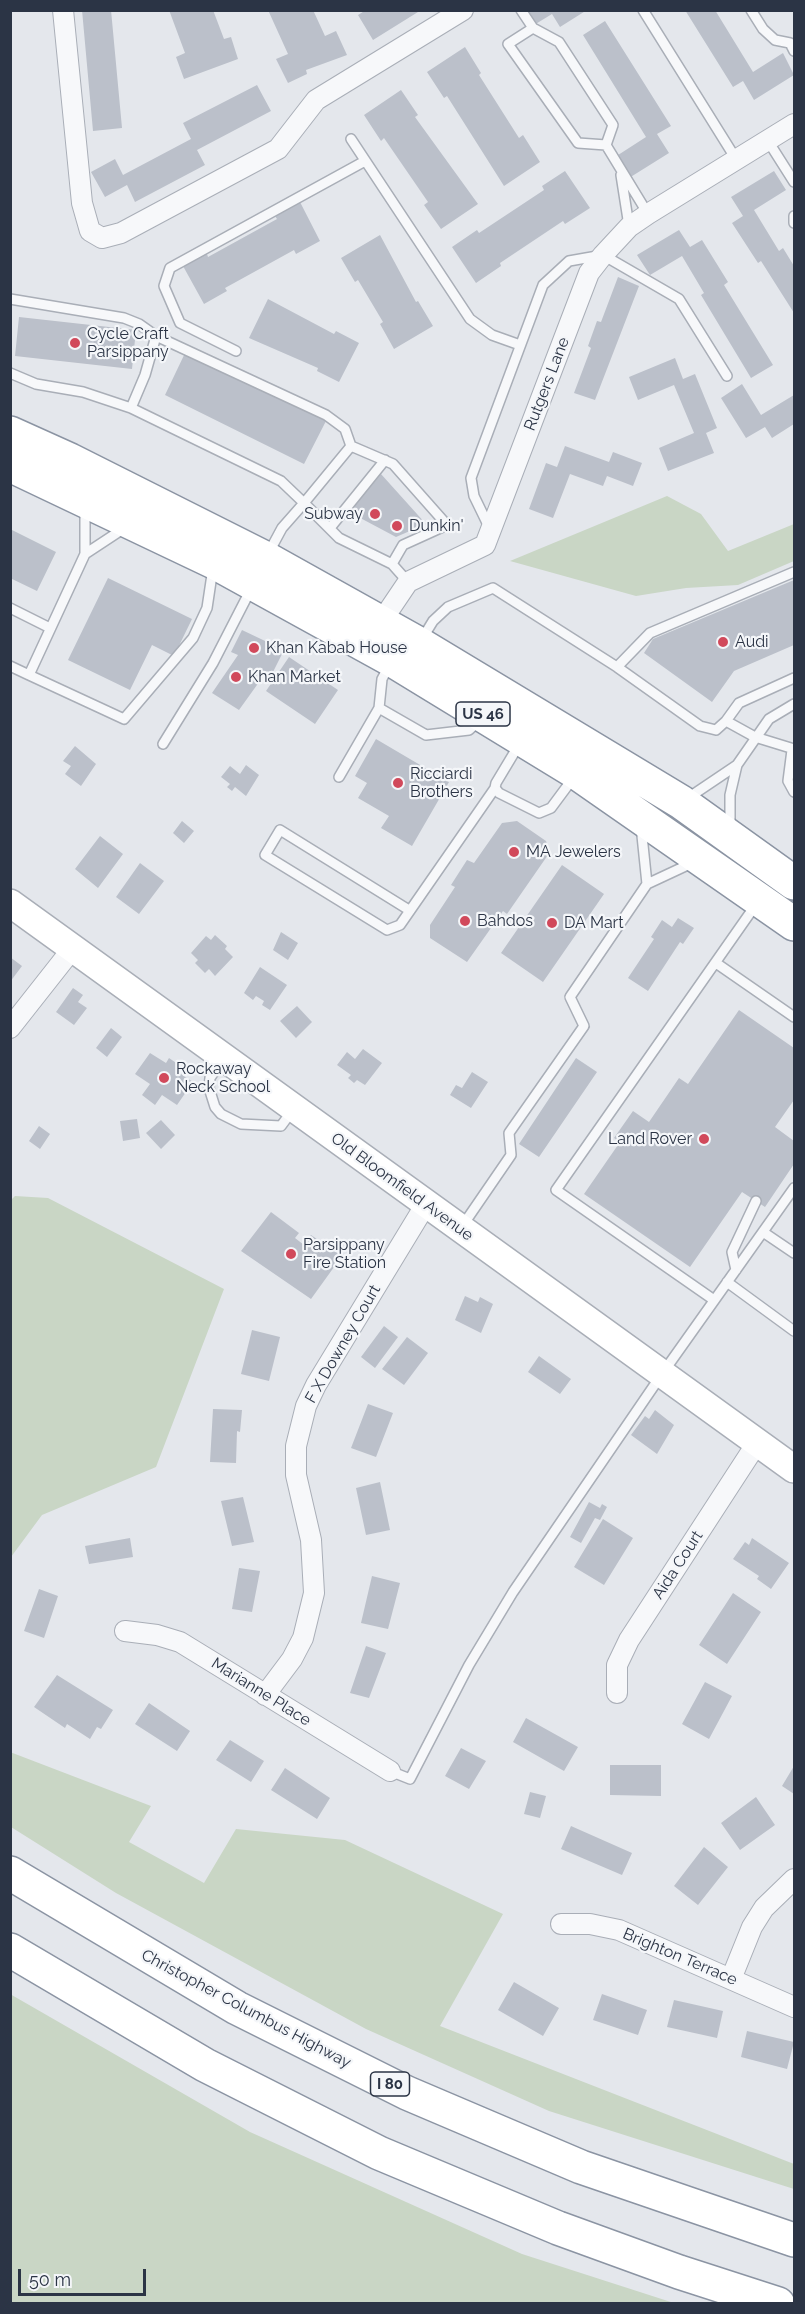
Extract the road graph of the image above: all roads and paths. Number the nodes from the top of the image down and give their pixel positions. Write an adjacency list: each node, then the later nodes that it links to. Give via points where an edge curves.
1 (63, 10): 2 (street, via 82,202 90,231 102,238 121,233 278,149 316,100)
2 (463, 10)
3 (521, 10): 6 (lane)
4 (643, 10): 12 (lane)
5 (751, 10): 7 (lane, via 763,29 775,40 790,43)
6 (533, 28): 11 (lane, via 559,42 613,125); 11 (lane, via 508,44 578,143)
7 (795, 51)
8 (795, 124): 10 (street, Rutgers Lane)
9 (351, 139): 13 (lane)
10 (768, 141): 12 (street, Rutgers Lane); 15 (lane)
11 (606, 146): 14 (lane)
12 (736, 159): 16 (street, Rutgers Lane)
13 (365, 161): 23 (lane, via 470,319 492,334); 24 (lane, via 170,268 164,286 180,323)
14 (620, 169): 16 (lane); 19 (lane)
15 (795, 182)
16 (648, 214): 19 (street, Rutgers Lane)
17 (795, 216): 18 (lane)
18 (795, 223)
19 (629, 227): 20 (street, Rutgers Lane)
20 (603, 255): 23 (lane, via 569,261 543,285); 26 (lane, via 680,299); 36 (street, Rutgers Lane, via 589,273)
21 (10, 299): 22 (lane, via 124,318)
22 (156, 336): 27 (lane, via 146,375); 29 (lane, via 326,415 345,429)
23 (520, 345): 36 (lane, via 471,478 474,496)
24 (236, 351)
25 (10, 373): 27 (lane, via 36,384 82,392)
26 (727, 376)
27 (131, 408): 33 (lane, via 281,481)
28 (10, 433): 40 (highway, US 46, via 70,460)
29 (351, 446): 30 (lane); 33 (lane)
30 (385, 460): 35 (lane); 39 (lane, via 393,464 447,525 403,545)
31 (10, 465): 32 (highway, US 46)
32 (85, 500): 34 (highway, US 46); 37 (lane)
33 (304, 502): 35 (lane); 40 (lane, via 282,528)
34 (132, 522): 37 (lane); 38 (highway, US 46)
35 (330, 528): 39 (lane, via 339,538)
36 (490, 530): 42 (street, Rutgers Lane, via 484,545)
37 (86, 554): 45 (lane)
38 (214, 562): 40 (highway, US 46); 50 (lane, via 207,608 193,638 124,719)
39 (392, 564): 42 (lane)
40 (260, 571): 44 (highway, US 46); 47 (highway, US 46); 58 (lane, via 213,663)
41 (795, 572): 49 (lane, via 650,633)
42 (408, 582): 44 (street)
43 (10, 608): 45 (lane)
44 (381, 622): 46 (highway, US 46)
45 (50, 628): 50 (lane)
46 (419, 644): 49 (lane, via 433,621 448,607 493,588); 65 (highway, US 46)
47 (392, 660): 53 (lane, via 382,679); 54 (highway, US 46)
48 (10, 666): 50 (lane)
49 (617, 667): 55 (lane, via 700,726 716,730)
50 (29, 675)
51 (795, 678): 55 (lane, via 739,703)
52 (794, 707): 56 (lane, via 769,719)
53 (379, 708): 54 (lane, via 426,735 469,730); 62 (lane)
54 (486, 716): 57 (highway, US 46)
55 (726, 721): 56 (lane)
56 (756, 737): 59 (lane); 60 (lane)
57 (522, 739): 61 (highway, US 46); 63 (lane)
58 (162, 744)
59 (793, 750): 64 (lane, via 788,781)
60 (737, 765): 65 (lane); 67 (lane, via 730,795)
61 (577, 774): 63 (lane, via 551,808 539,813); 66 (highway, US 46)
62 (339, 777)
63 (495, 788): 73 (lane)
64 (795, 792)
65 (681, 802): 67 (highway, US 46)
66 (640, 816): 68 (highway, US 46); 70 (lane)
67 (730, 837): 69 (highway, US 46)
68 (702, 859): 70 (lane); 71 (highway, US 46)
69 (795, 883)
70 (646, 884): 84 (lane, via 570,997 584,1026 509,1133 511,1155)
71 (760, 899): 74 (highway, US 46); 76 (lane)
72 (10, 903): 75 (street, Old Bloomfield Avenue)
73 (409, 910): 73 (lane, via 400,925 387,930 265,855 280,830)
74 (795, 924)
75 (73, 948): 78 (street); 79 (street, Old Bloomfield Avenue)
76 (716, 963): 77 (lane); 89 (lane, via 556,1190)
77 (795, 1017)
78 (10, 1028)
79 (223, 1058): 80 (street, Old Bloomfield Avenue); 80 (lane, via 210,1078 211,1098 220,1114 241,1124 281,1126)
80 (293, 1109): 83 (street, Old Bloomfield Avenue)
81 (793, 1193): 85 (lane)
82 (756, 1202): 87 (lane, via 732,1252)
83 (426, 1204): 84 (street, Old Bloomfield Avenue); 96 (street, F X Downey Court, via 306,1406 296,1446 296,1475 311,1540 314,1593 303,1638)
84 (460, 1230): 91 (street, Old Bloomfield Avenue)
85 (763, 1232): 86 (lane); 87 (lane)
86 (795, 1253)
87 (736, 1270): 88 (lane)
88 (727, 1282): 89 (lane); 90 (lane)
89 (714, 1300): 91 (lane)
90 (795, 1330)
91 (662, 1374): 92 (street, Old Bloomfield Avenue); 97 (lane, via 513,1592 469,1665 410,1779)
92 (757, 1443): 93 (street, Old Bloomfield Avenue); 95 (street, Aida Court, via 629,1640 617,1665)
93 (795, 1469)
94 (125, 1631): 96 (street, Marianne Place, via 180,1642)
95 (617, 1693)
96 (265, 1695): 97 (street, Marianne Place)
97 (390, 1771)
98 (10, 1873): 104 (highway, Christopher Columbus Highway / I 80, via 237,2008 408,2093 581,2167)
99 (795, 1879): 102 (street, via 764,1908)
100 (561, 1924): 102 (street, Brighton Terrace, via 619,1930)
101 (10, 1950): 105 (highway, via 205,2065 379,2153 558,2228)
102 (731, 1979): 103 (street, Brighton Terrace)
103 (795, 2007)
104 (795, 2240)
105 (778, 2304)

